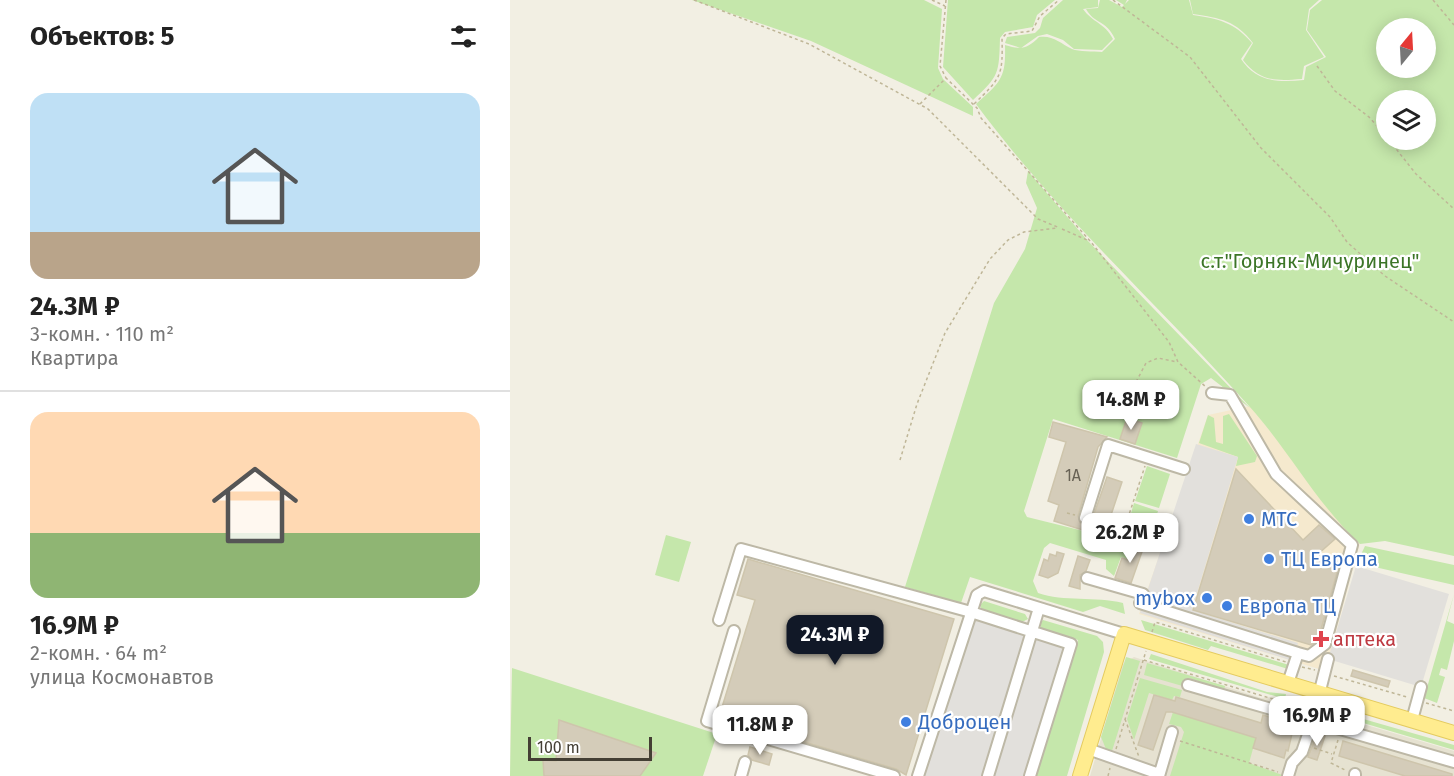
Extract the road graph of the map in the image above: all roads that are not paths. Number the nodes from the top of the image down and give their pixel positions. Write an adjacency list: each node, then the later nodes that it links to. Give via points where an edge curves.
1 (1212, 393): 11 (street, via 1230,395 1276,474 1352,545 1325,644 1309,656)
2 (1184, 469): 3 (street, via 1108,445)
3 (1085, 518)
4 (1087, 578): 11 (street)
5 (1039, 608): 6 (street, via 984,591 977,595); 8 (street); 10 (street)
6 (971, 612): 7 (street, via 741,549); 8 (street); 27 (street)
7 (719, 620)
8 (1031, 631): 28 (street); 29 (street, via 1071,644)
9 (734, 632): 26 (street, via 707,721)
10 (1124, 634): 13 (main road); 21 (main road)
11 (1298, 653): 13 (street)
12 (1328, 659): 16 (street)
13 (1288, 683): 16 (main road)
14 (1188, 685): 18 (street)
15 (1421, 687): 17 (street)
16 (1321, 693): 17 (main road); 18 (street)
17 (1412, 720): 19 (main road)
18 (1313, 721): 23 (street); 31 (street)
19 (1454, 733)
20 (1171, 735): 24 (street)
21 (1088, 749): 24 (street); 30 (main road)
22 (745, 762): 25 (street)
23 (1454, 762)
24 (1159, 775)
25 (741, 776)
26 (894, 776)
27 (918, 776)
28 (988, 776)
29 (1030, 776)
30 (1080, 776)
31 (1288, 776)

